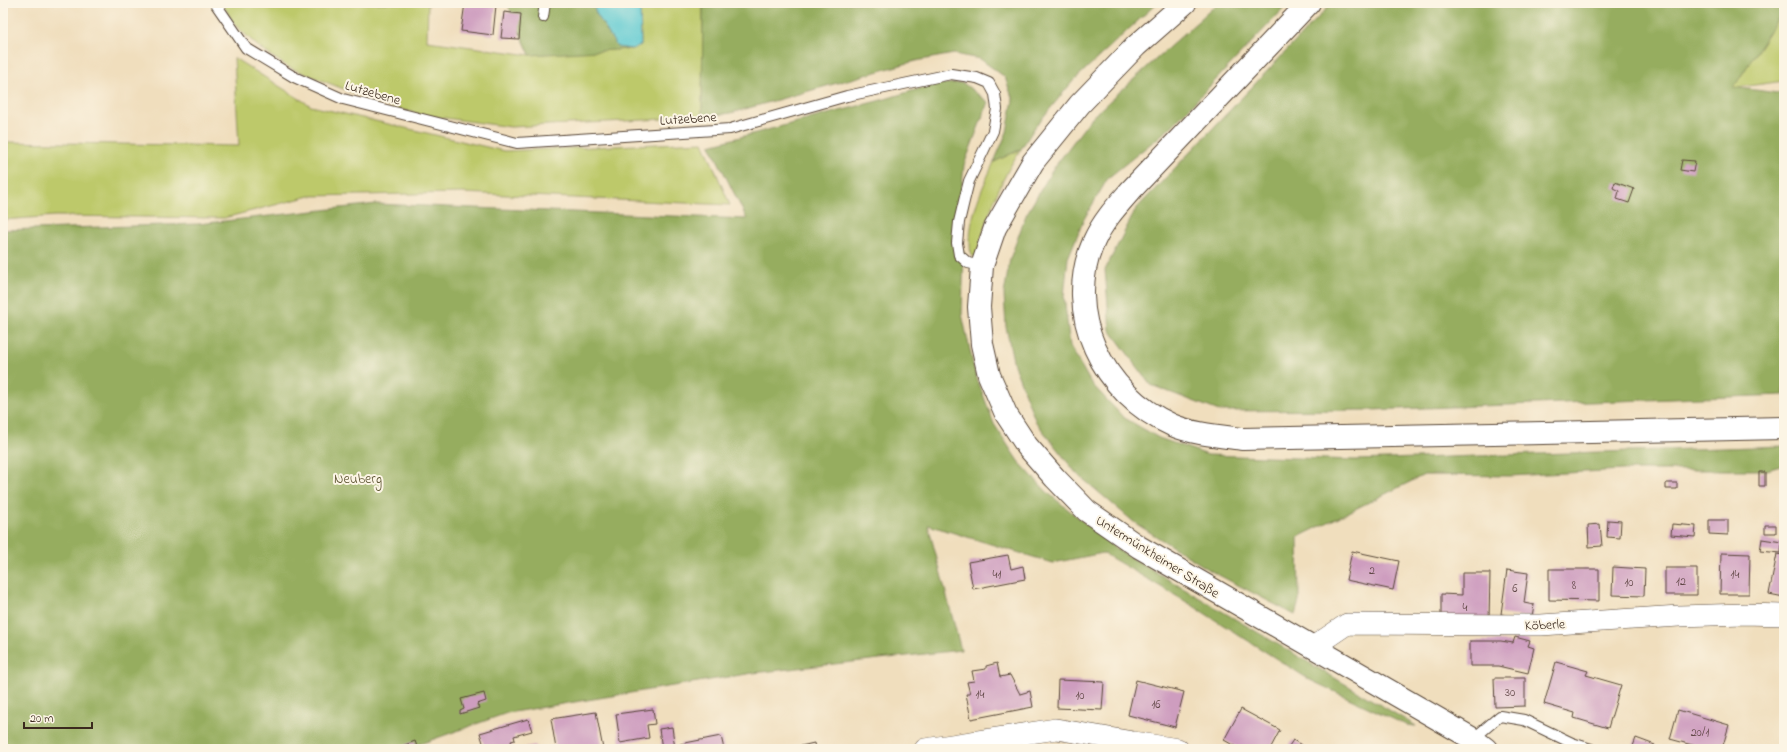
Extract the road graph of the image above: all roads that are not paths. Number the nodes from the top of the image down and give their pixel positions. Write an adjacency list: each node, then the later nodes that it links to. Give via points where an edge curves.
1 (215, 3): 6 (lane, Lutzebene, via 246,48 294,77 343,99 517,143 730,129 848,96 951,74 977,78 989,83 995,94 997,110 993,131 969,181 959,222 957,243 959,255 967,262)
2 (545, 3): 5 (lane)
3 (1185, 3): 6 (main road, Untermünkheimer Straße, via 1136,46 1080,104 1033,162 995,228)
4 (1309, 3): 7 (main road, via 1131,190 1106,219 1094,242 1087,265 1084,308 1090,337 1102,365 1120,389 1147,412 1172,425 1204,434 1243,439)
5 (543, 18)
6 (982, 266): 9 (main road, Untermünkheimer Straße, via 979,307 982,344 989,375 1006,414 1027,446 1087,511 1140,547)
7 (1784, 428)
8 (1784, 614): 9 (street, Köberle, via 1679,616 1541,625 1347,624)
9 (1313, 647): 10 (main road, Untermünkheimer Straße, via 1386,687)
10 (1479, 744): 14 (lane, Untermünkheimer Straße, via 1500,716 1524,720 1572,743)
11 (1137, 746): 12 (street, via 1056,728); 13 (street)
12 (925, 749)
13 (1178, 749)
14 (1591, 749)

